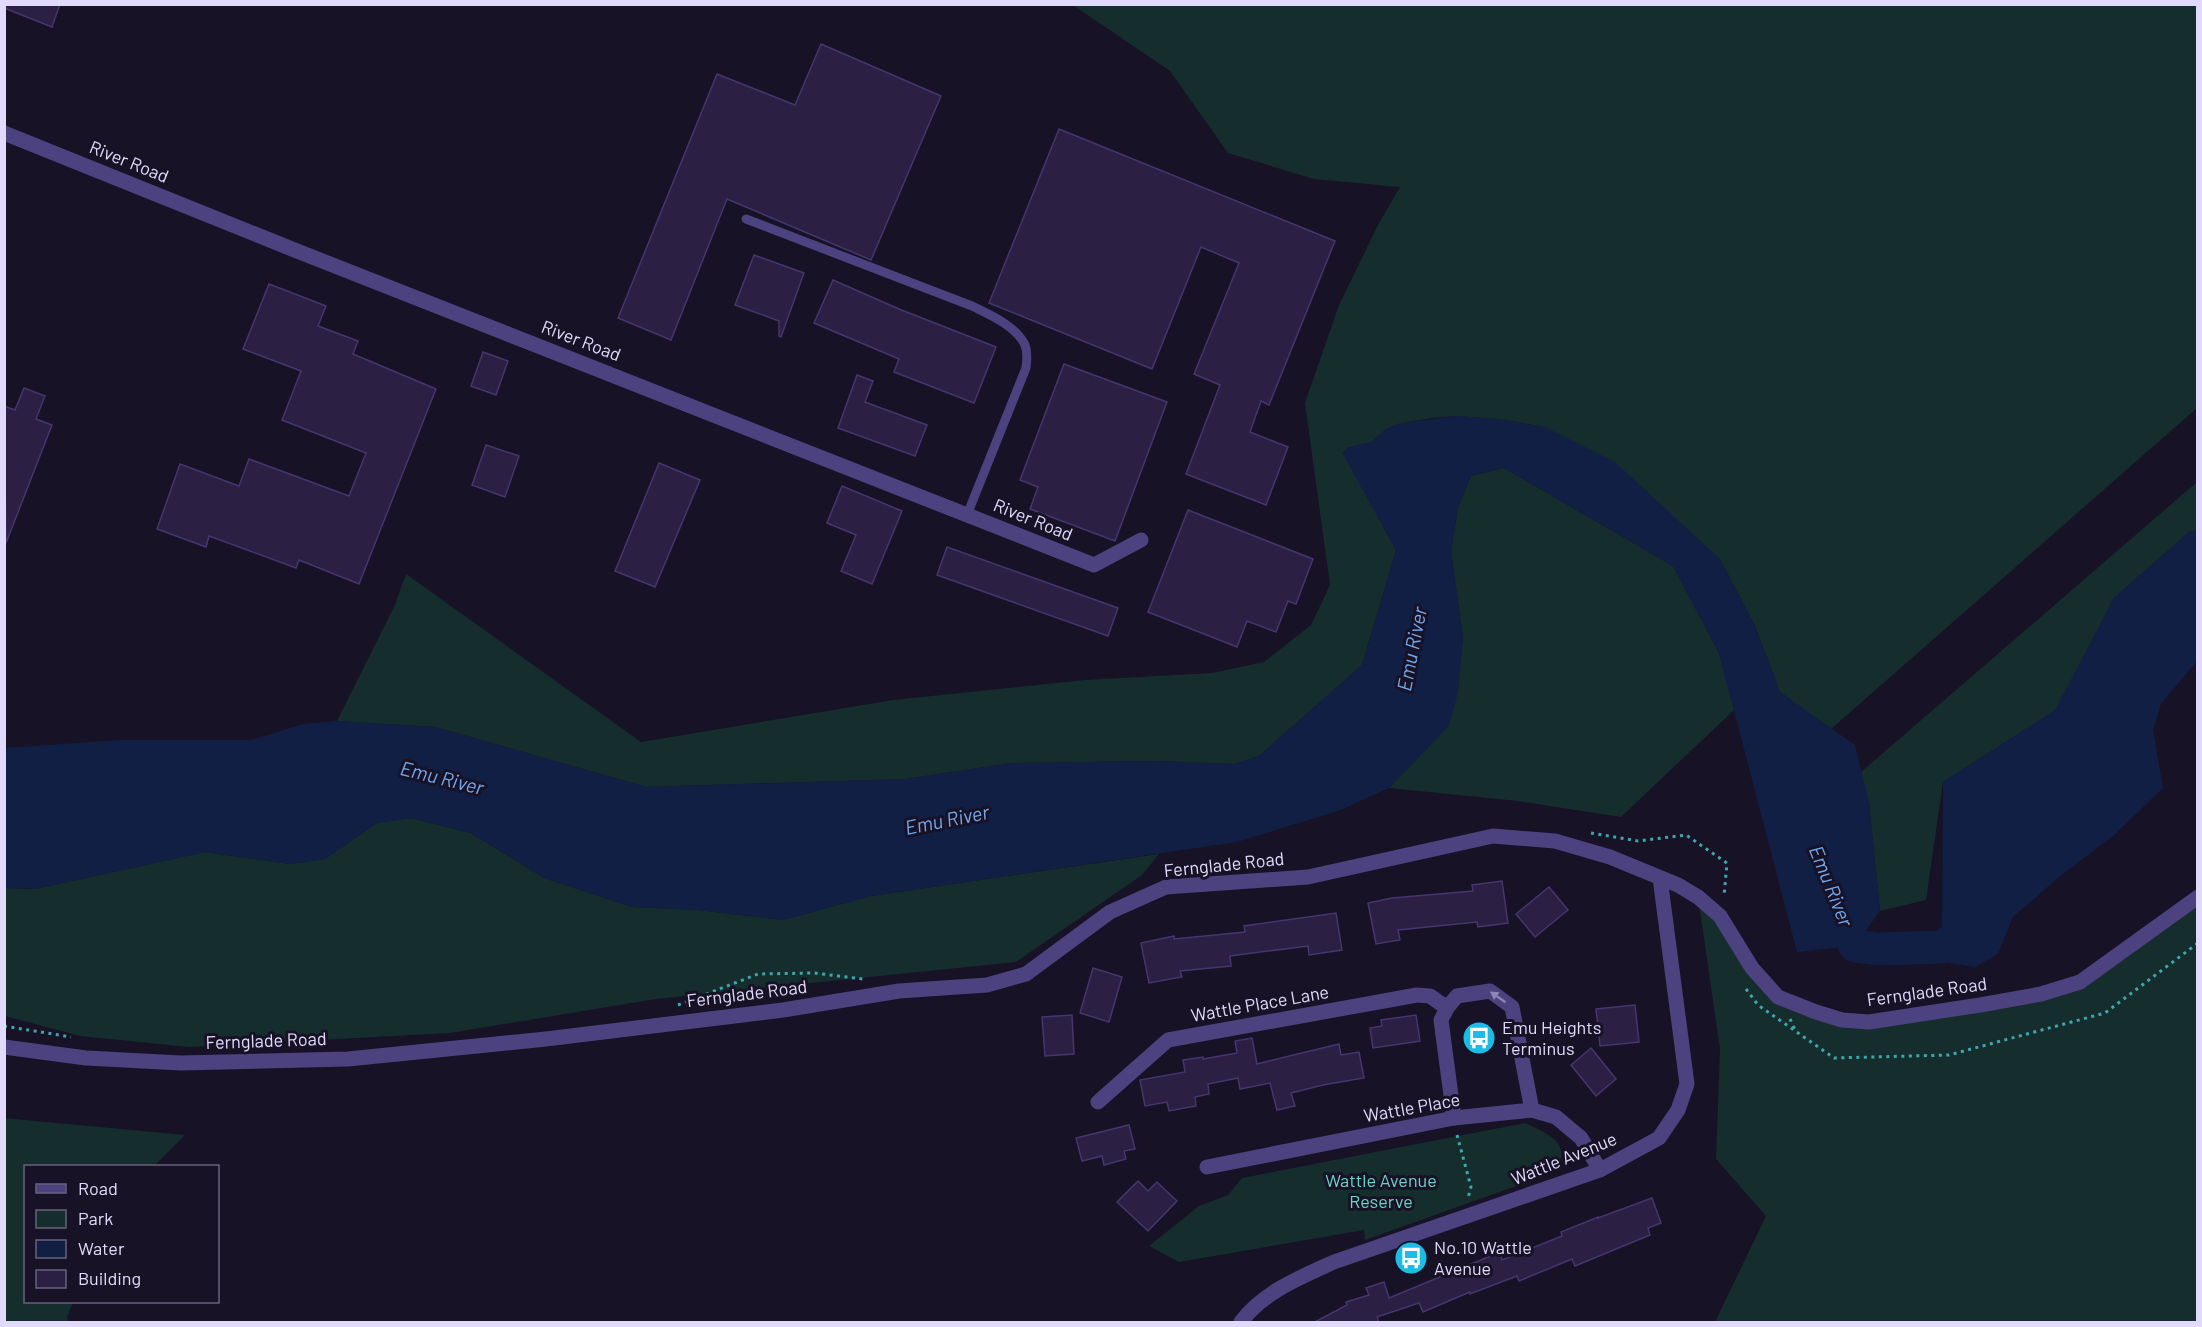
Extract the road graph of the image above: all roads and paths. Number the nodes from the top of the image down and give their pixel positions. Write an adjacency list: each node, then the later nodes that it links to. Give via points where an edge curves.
1 (4, 133): 3 (street, River Road)
2 (746, 219): 3 (lane, via 972,306 1016,332 1025,344 1026,368)
3 (967, 515): 4 (street, River Road, via 1094,565)
4 (1141, 540)
5 (1582, 831): 8 (path, via 1638,841 1686,835 1727,862)
6 (1660, 878): 8 (street, Fernglade Road, via 1698,897); 16 (street, Fernglade Road, via 1610,857 1555,841 1493,836 1308,877 1166,888 1110,912 1026,974 987,985 899,991 783,1010 348,1059 181,1063 86,1058); 22 (street, Wattle Avenue, via 1687,1084 1678,1110 1659,1138)
7 (2198, 897): 8 (street, Fernglade Road, via 2079,982 2042,994 1869,1022 1833,1017 1778,997 1752,968)
8 (1720, 916)
9 (2198, 943): 11 (path, via 2105,1013 1949,1055 1834,1058 1758,1005)
10 (869, 980): 12 (path, via 814,973 758,974 679,1005)
11 (1745, 988)
12 (667, 1006)
13 (1447, 1008): 17 (street, Wattle Place Lane, via 1430,996 1417,995 1168,1040); 18 (street, one-way to 13, via 1512,1007 1490,991 1457,996); 19 (street, via 1441,1020)
14 (4, 1026): 15 (path)
15 (74, 1038)
16 (4, 1047)
17 (1098, 1102)
18 (1532, 1110): 19 (street, Wattle Place); 22 (street, Wattle Place, via 1556,1117 1581,1138)
19 (1454, 1118): 21 (street, Wattle Place)
20 (1458, 1146): 23 (path, via 1471,1187)
21 (1207, 1167)
22 (1600, 1170): 23 (street, Wattle Avenue)
23 (1466, 1217): 24 (street, Wattle Avenue, via 1334,1262 1292,1281 1250,1310)
24 (1241, 1323)

